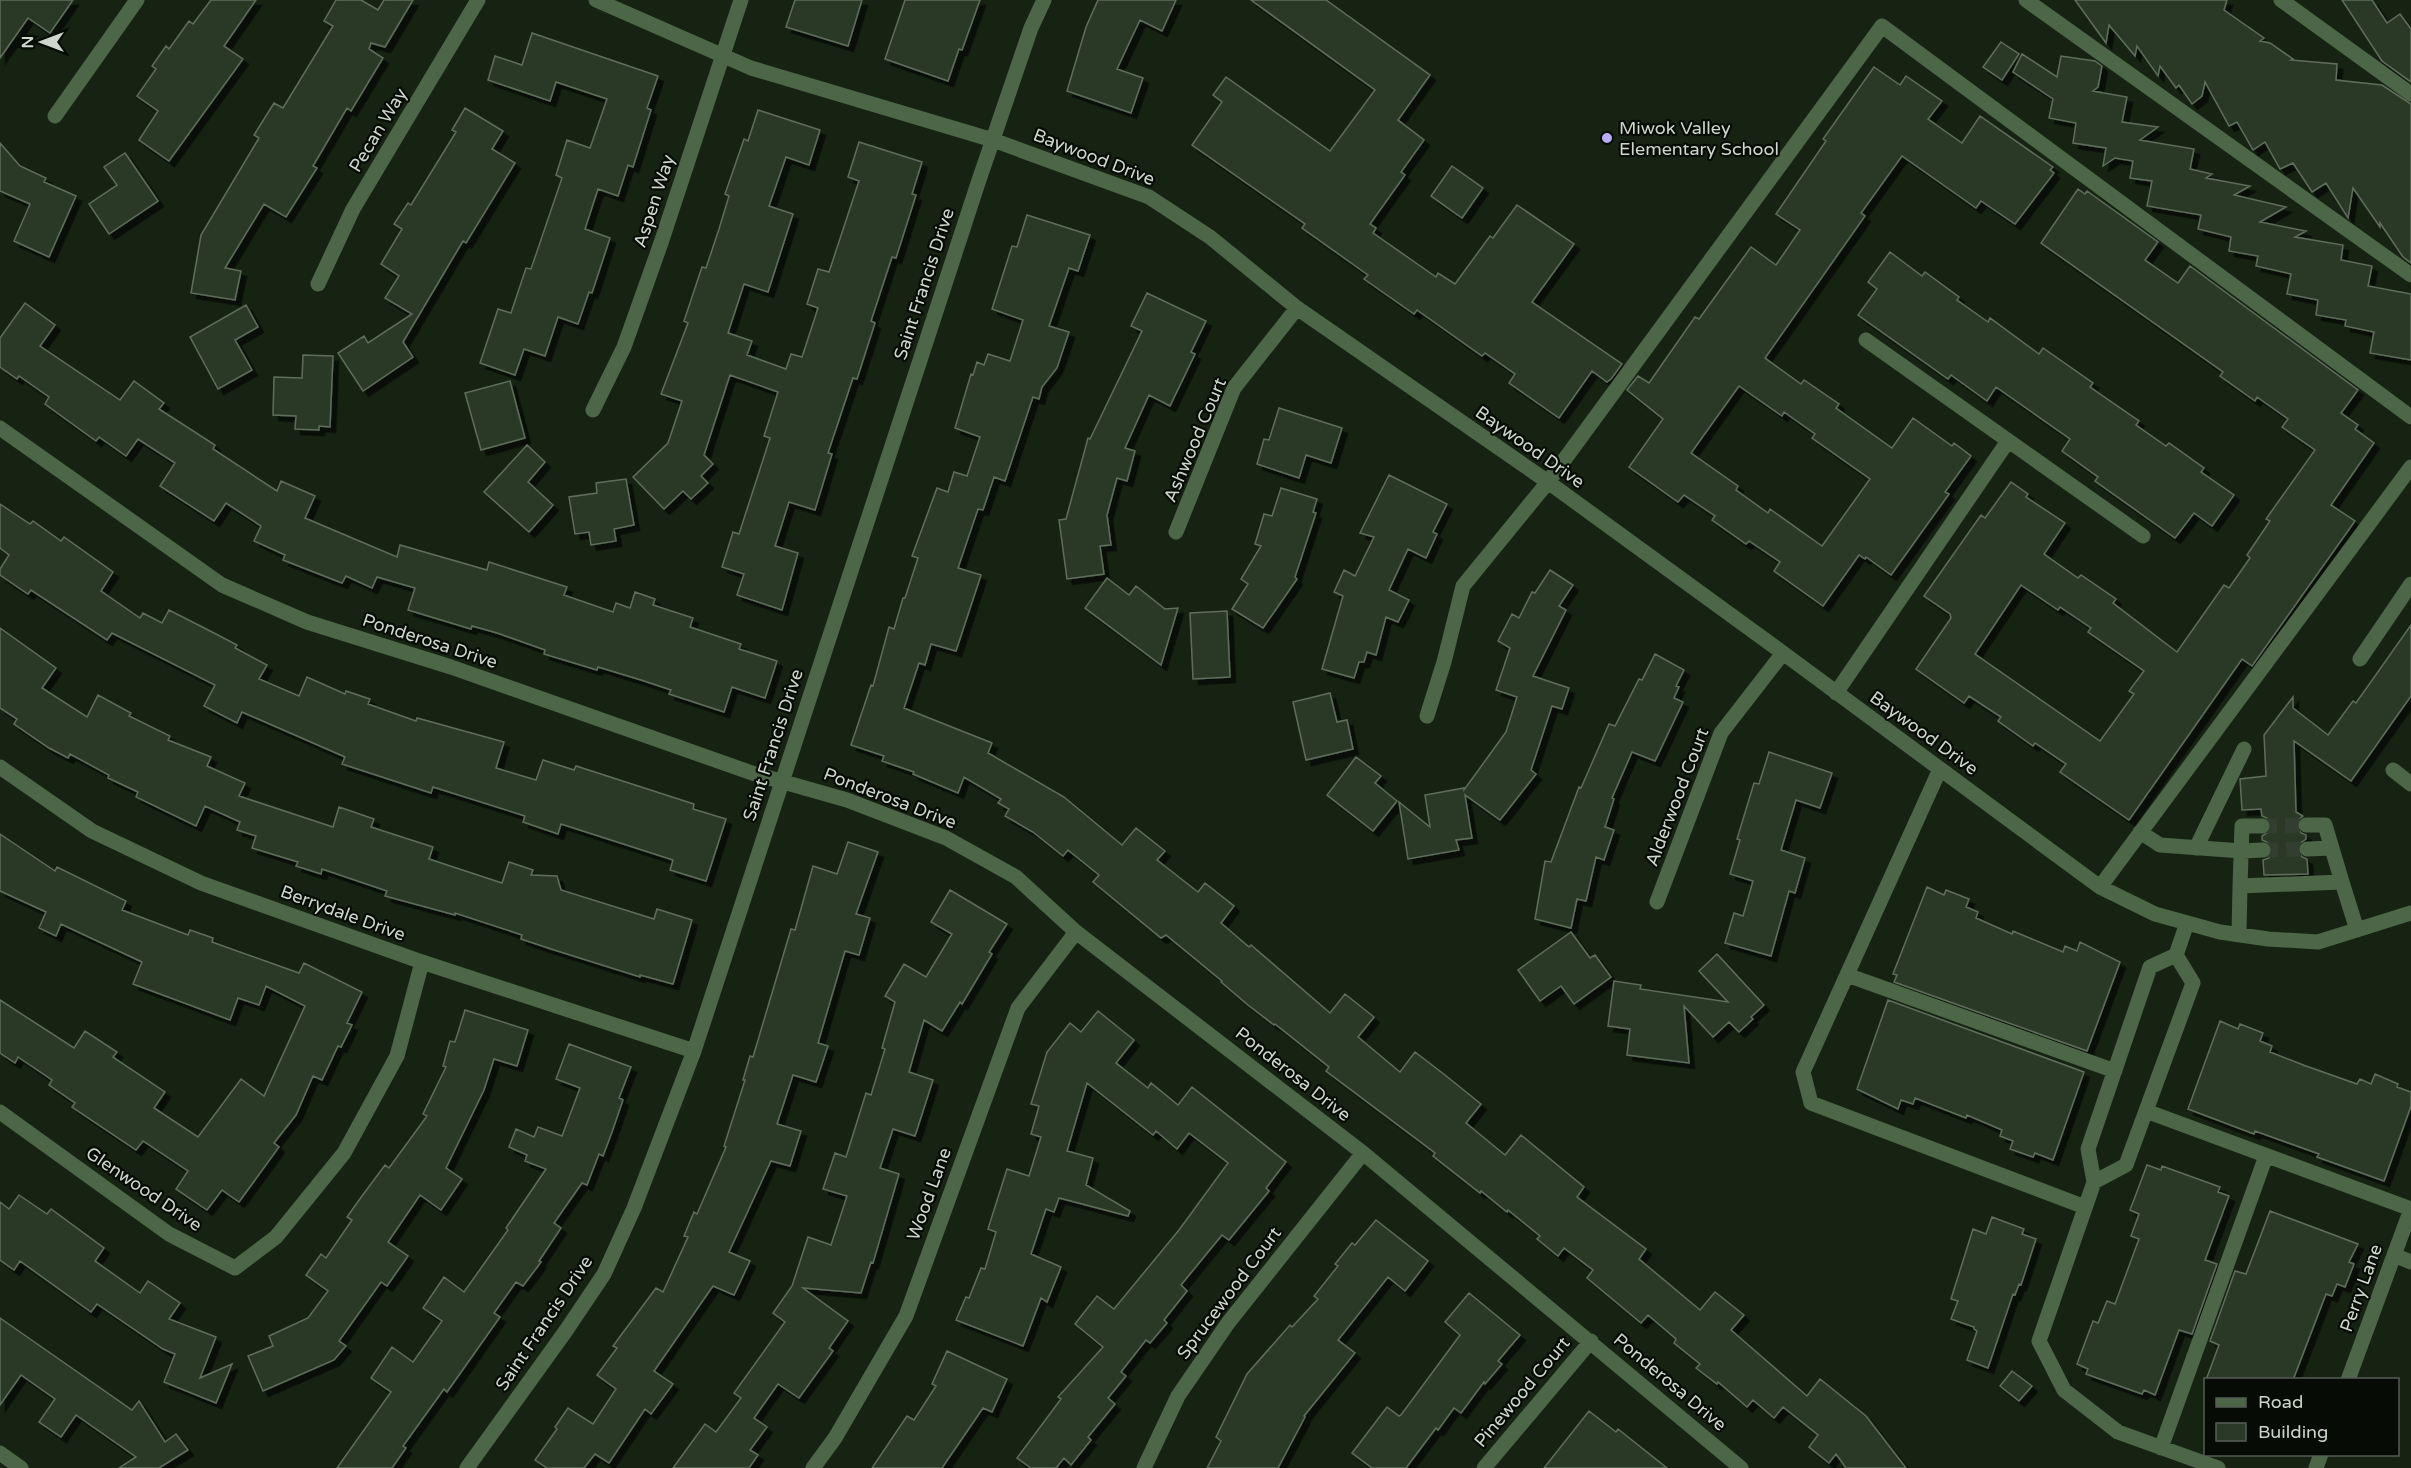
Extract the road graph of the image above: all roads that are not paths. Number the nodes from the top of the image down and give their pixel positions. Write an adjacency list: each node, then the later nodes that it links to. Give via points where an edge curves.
1 (137, 0): 10 (street)
2 (478, 0): 13 (street, Pecan Way, via 353,209)
3 (596, 0): 8 (street, Baywood Drive)
4 (741, 0): 8 (street, Aspen Way)
5 (1044, 0): 11 (street, Saint Francis Drive)
6 (2026, 0): 12 (street)
7 (2281, 0): 9 (street)
8 (721, 56): 11 (street, Baywood Drive); 16 (street, Aspen Way, via 624,348)
9 (2411, 94)
10 (55, 116)
11 (993, 140): 14 (street, Baywood Drive, via 1149,197 1210,237); 33 (street, Saint Francis Drive)
12 (2411, 275)
13 (318, 284)
14 (1296, 308): 21 (street, Baywood Drive); 22 (street, Ashwood Court, via 1234,388)
15 (1866, 340): 19 (street)
16 (593, 410)
17 (2411, 417): 21 (street, via 1882,26)
18 (0, 428): 33 (street, Ponderosa Drive, via 222,585 307,622)
19 (2008, 441): 23 (street); 27 (street)
20 (2411, 467): 37 (street)
21 (1548, 482): 25 (street, Baywood Drive); 28 (street, via 1463,586)
22 (1176, 532)
23 (2143, 536)
24 (2411, 584): 26 (street)
25 (1783, 653): 27 (street, Baywood Drive); 46 (street, Alderwood Court, via 1721,733)
26 (2360, 659)
27 (1836, 693): 31 (street, Baywood Drive)
28 (1427, 716)
29 (2244, 748): 38 (street)
30 (0, 767): 53 (street, Berrydale Drive, via 92,831 201,883)
31 (1940, 769): 45 (street, Baywood Drive); 54 (street)
32 (2393, 770): 34 (street)
33 (782, 780): 50 (street, Ponderosa Drive, via 946,838 1016,877); 55 (street, Saint Francis Drive)
34 (2411, 784)
35 (2306, 825): 39 (street, via 2325,825)
36 (2262, 826): 42 (street, via 2242,826)
37 (2140, 832): 38 (street, via 2160,845); 45 (street)
38 (2196, 848): 42 (street)
39 (2332, 848): 40 (street); 43 (street)
40 (2307, 849)
41 (2263, 850): 42 (street)
42 (2242, 852): 44 (street)
43 (2342, 882): 44 (street); 49 (street)
44 (2240, 886): 51 (street)
45 (2100, 887): 48 (street, Baywood Drive, via 2155,914)
46 (1657, 902)
47 (2411, 913): 49 (street, Baywood Drive)
48 (2187, 923): 51 (street, Baywood Drive); 52 (street)
49 (2357, 930): 51 (street, Baywood Drive, via 2318,942)
50 (1076, 932): 59 (street, Ponderosa Drive); 72 (street, Wood Lane, via 1018,1008 906,1316 835,1438)
51 (2239, 935)
52 (2176, 955): 56 (street, via 2150,967); 58 (street, via 2193,983)
53 (422, 962): 55 (street, Berrydale Drive); 57 (street, Glenwood Drive, via 397,1056 344,1153 276,1237 235,1268 169,1234)
54 (1847, 975): 56 (street); 62 (street, via 1803,1071 1811,1103)
55 (694, 1051): 71 (street, Saint Francis Drive, via 634,1208 604,1274)
56 (2115, 1071): 61 (street, via 2088,1149)
57 (0, 1112)
58 (2146, 1112): 60 (street); 61 (street, via 2127,1165)
59 (1363, 1153): 66 (street, Ponderosa Drive); 73 (street, Sprucewood Court, via 1228,1323 1178,1396)
60 (2266, 1156): 63 (street); 68 (street)
61 (2094, 1182): 62 (street)
62 (2085, 1207): 68 (street, via 2039,1341 2064,1390 2118,1432)
63 (2411, 1209): 64 (street, Perry Lane)
64 (2394, 1255): 65 (street); 67 (street, Perry Lane)
65 (2411, 1262)
66 (1591, 1341): 74 (street, Pinewood Court); 75 (street, Ponderosa Drive)
67 (2349, 1378)
68 (2161, 1448): 76 (street)
69 (0, 1453): 70 (street)
70 (21, 1468)
71 (467, 1468)
72 (813, 1468)
73 (1144, 1468)
74 (1484, 1468)
75 (1741, 1468)
76 (2218, 1468)

